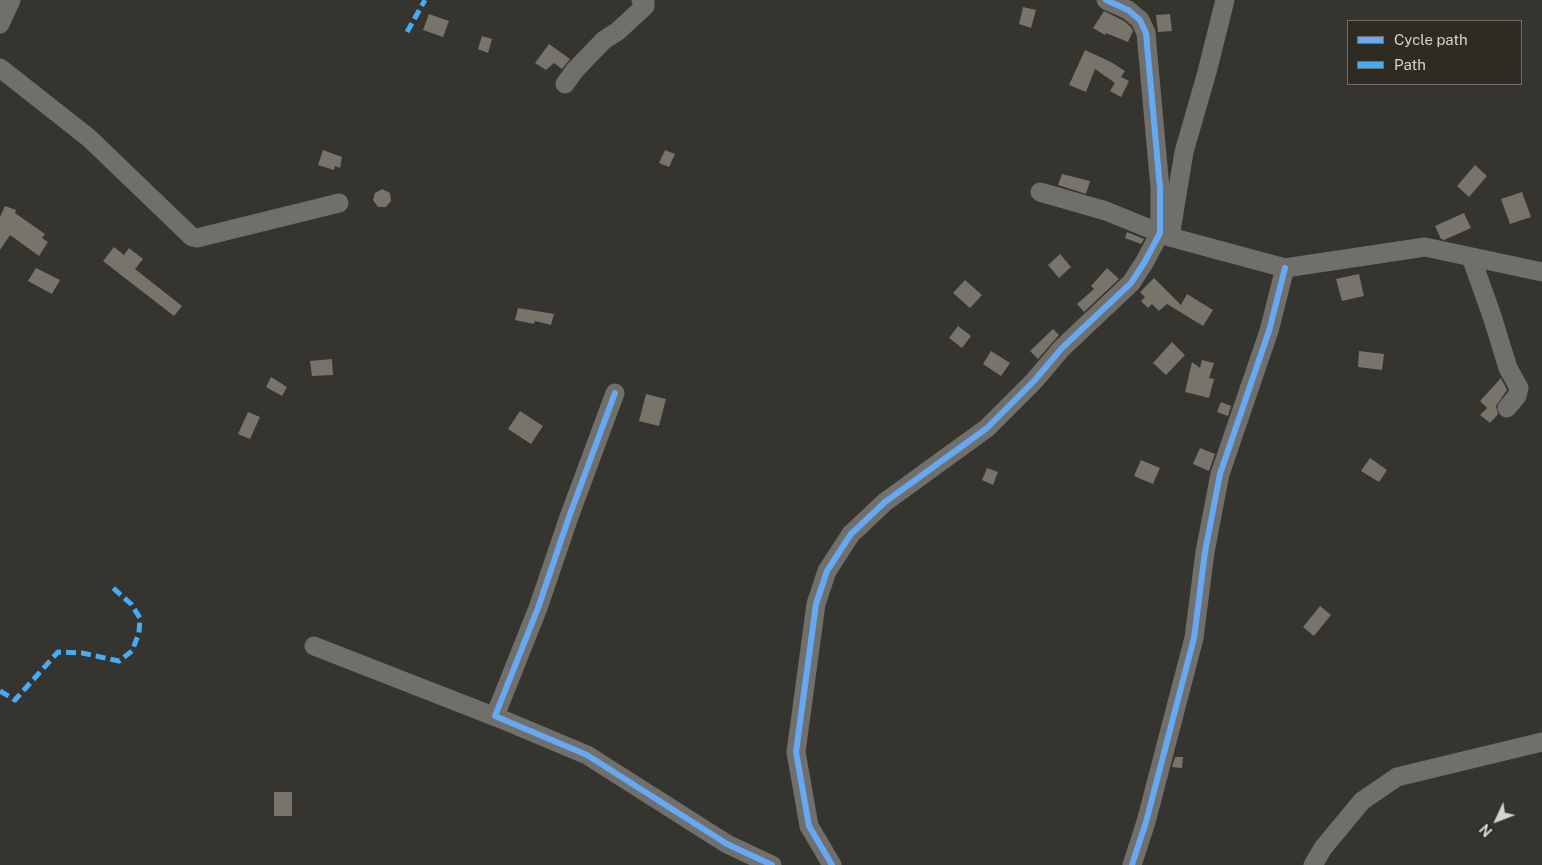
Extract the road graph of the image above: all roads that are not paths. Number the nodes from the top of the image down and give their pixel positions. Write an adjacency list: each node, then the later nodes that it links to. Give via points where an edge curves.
1 (11, 0): 5 (street)
2 (641, 0): 7 (street, via 645,6 604,40)
3 (1106, 0): 10 (street, via 1128,10 1140,20 1146,34)
4 (1225, 0): 10 (street)
5 (0, 24)
6 (0, 68): 9 (street, via 88,138 192,237)
7 (565, 84)
8 (1040, 192): 10 (street, via 1106,211)
9 (339, 203)
10 (1165, 235): 12 (street); 20 (street, via 1130,283 1062,348 987,428 885,502 851,534 827,571 816,604 796,752 809,826)
11 (1471, 256): 12 (street, via 1425,247); 13 (street); 15 (street, via 1508,368 1519,388)
12 (1285, 268): 21 (street, via 1269,331 1220,474 1205,552 1194,638)
13 (1542, 272)
14 (614, 393): 17 (street, via 538,608)
15 (1507, 408)
16 (314, 646): 17 (street)
17 (494, 716): 19 (street, via 587,754 727,844)
18 (1542, 742): 22 (street, via 1397,776 1362,801)
19 (772, 865)
20 (832, 865)
21 (1132, 865)
22 (1312, 865)

